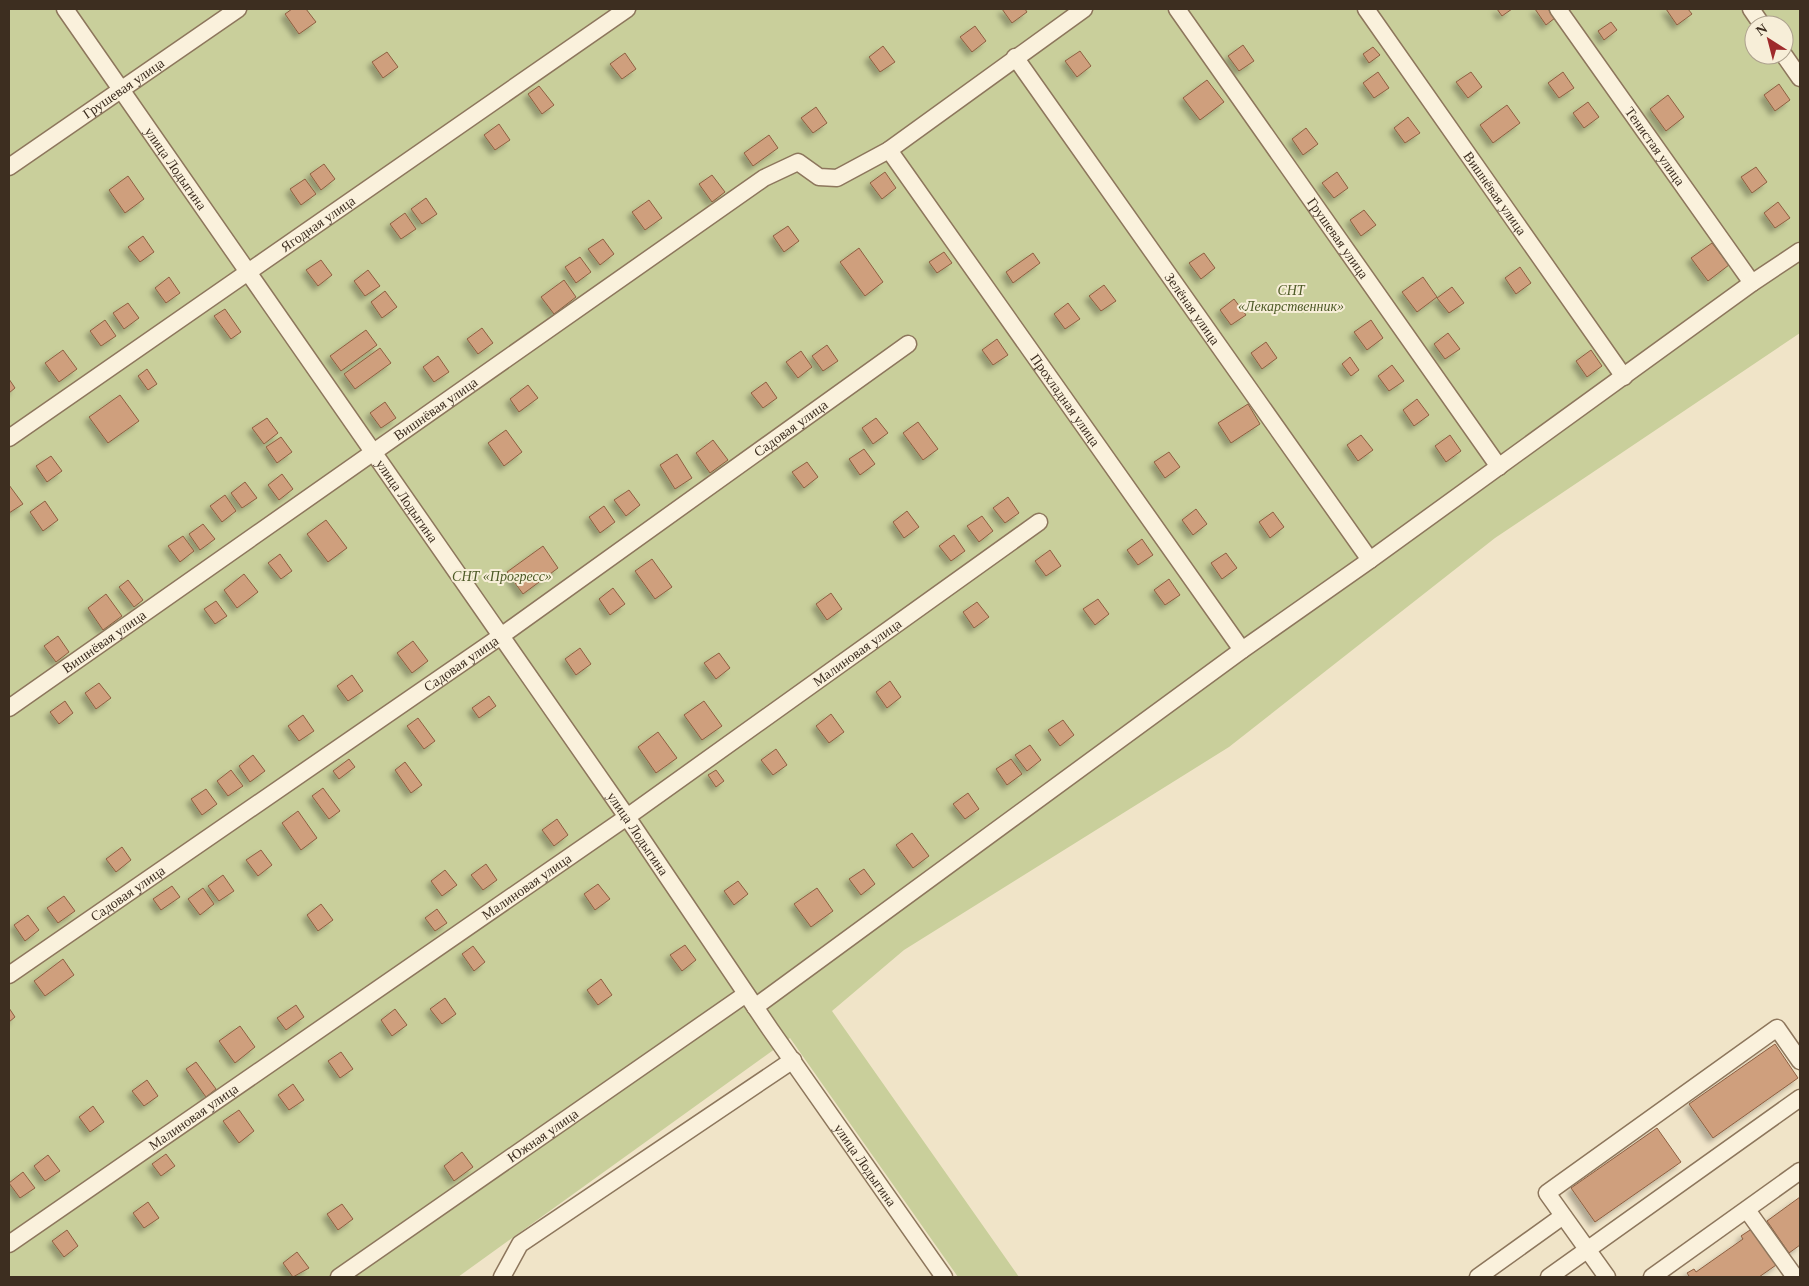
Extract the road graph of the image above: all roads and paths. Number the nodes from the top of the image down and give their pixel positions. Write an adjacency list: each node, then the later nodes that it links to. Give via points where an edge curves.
1 (66, 9): 11 (street, улица Лодыгина)
2 (238, 9): 11 (street, Грушевая улица)
3 (627, 9): 15 (street, Ягодная улица)
4 (1084, 9): 8 (street)
5 (1177, 9): 21 (street, Грушевая улица)
6 (1366, 9): 18 (street, Вишнёвая улица)
7 (1558, 9): 16 (street, Тенистая улица)
8 (1015, 57): 12 (street); 23 (street, Зелёная улица)
9 (1791, 65): 10 (street)
10 (1800, 78)
11 (121, 88): 13 (street, Грушевая улица); 15 (street, улица Лодыгина)
12 (889, 150): 20 (street, Вишнёвая улица, via 837,178 819,176 798,162 764,178); 25 (street, Прохладная улица)
13 (9, 167)
14 (1800, 251): 16 (street, Южная улица)
15 (247, 272): 19 (street, Ягодная улица); 20 (street, улица Лодыгина)
16 (1752, 283): 18 (street, Южная улица)
17 (908, 344): 24 (street, Садовая улица)
18 (1624, 376): 21 (street, Южная улица)
19 (9, 438)
20 (375, 453): 24 (street, улица Лодыгина); 26 (street, Вишнёвая улица)
21 (1499, 467): 23 (street, Южная улица)
22 (1039, 522): 27 (street, Малиновая улица)
23 (1370, 560): 25 (street, Южная улица)
24 (501, 636): 27 (street, улица Лодыгина); 28 (street, Садовая улица)
25 (1242, 650): 29 (street, Южная улица)
26 (9, 708)
27 (627, 816): 29 (street, улица Лодыгина); 36 (street, Малиновая улица)
28 (9, 975)
29 (751, 1000): 30 (street, улица Лодыгина); 38 (street, Южная улица)
30 (792, 1060): 39 (street, via 520,1244); 40 (street, улица Лодыгина)
31 (1800, 1061): 35 (street, via 1777,1028 1547,1193)
32 (1800, 1098): 37 (street)
33 (1800, 1171): 34 (street)
34 (1747, 1210): 44 (street); 45 (street)
35 (1564, 1216): 37 (street); 41 (street)
36 (9, 1244)
37 (1588, 1250): 42 (street); 43 (street)
38 (339, 1277)
39 (502, 1277)
40 (944, 1277)
41 (1478, 1277)
42 (1549, 1277)
43 (1608, 1277)
44 (1652, 1277)
45 (1798, 1277)

